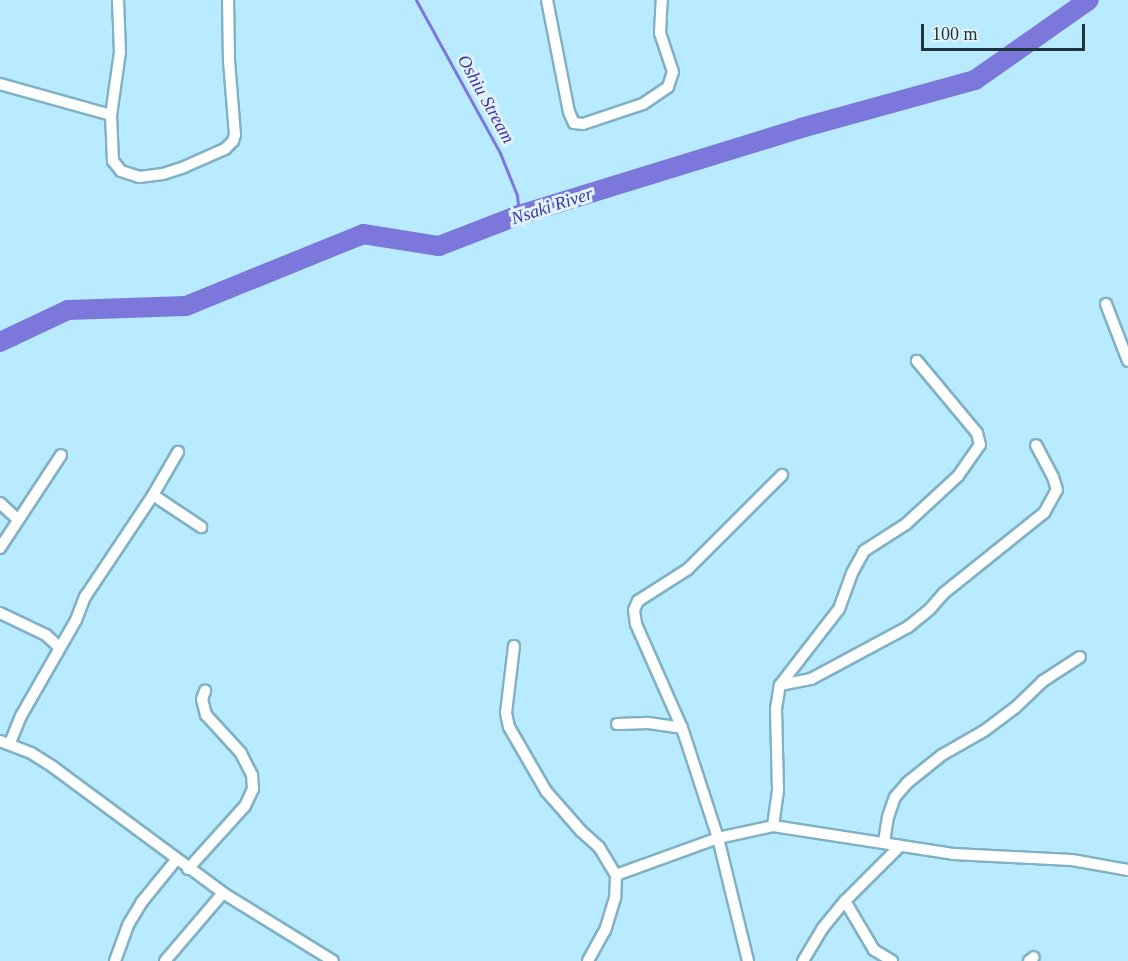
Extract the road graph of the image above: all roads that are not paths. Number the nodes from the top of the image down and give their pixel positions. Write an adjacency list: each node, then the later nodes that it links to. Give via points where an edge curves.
1 (118, 0): 6 (street, via 120,52)
2 (228, 0): 6 (street, via 233,141 212,155 164,174 128,175 113,160)
3 (547, 0): 4 (street, via 569,112 574,123 583,124 643,104 668,87 674,72 660,33)
4 (662, 0)
5 (0, 84): 6 (street)
6 (111, 115)
7 (1106, 304): 8 (street)
8 (1128, 361)
9 (917, 362): 23 (street, via 978,433 980,445 950,484 906,524 864,551 838,609)
10 (1036, 445): 23 (street, via 1057,490 1044,513 908,627 811,679)
11 (178, 452): 14 (street)
12 (61, 455): 16 (street)
13 (782, 475): 26 (street, via 688,569 638,601 634,610 636,624)
14 (153, 495): 17 (street); 21 (street, via 85,597)
15 (0, 503): 16 (street)
16 (17, 519): 18 (street)
17 (201, 527)
18 (0, 548)
19 (0, 613): 21 (street, via 46,635)
20 (514, 646): 35 (street, via 506,713 509,727 546,791 599,847)
21 (59, 647): 27 (street)
22 (1080, 657): 30 (street, via 1043,681 984,731 942,755 907,783 895,796)
23 (780, 685): 28 (street, via 776,709 778,790)
24 (205, 690): 33 (street, via 202,699 206,715 241,753 252,775 253,789 245,807)
25 (617, 724): 26 (street)
26 (682, 728): 29 (street)
27 (5, 742): 32 (street, via 53,767)
28 (773, 826): 29 (street); 30 (street)
29 (717, 838): 35 (street); 42 (street)
30 (885, 842): 31 (street)
31 (900, 846): 34 (street, via 953,854 1072,860); 37 (street)
32 (177, 860): 33 (street); 38 (street, via 141,903 128,925)
33 (188, 869): 36 (street)
34 (1128, 870)
35 (616, 875): 41 (street, via 615,898 605,930)
36 (223, 893): 39 (street); 40 (street)
37 (845, 900): 43 (street); 44 (street, via 874,950)
38 (116, 961)
39 (165, 961)
40 (333, 961)
41 (588, 961)
42 (748, 961)
43 (803, 961)
44 (892, 961)

